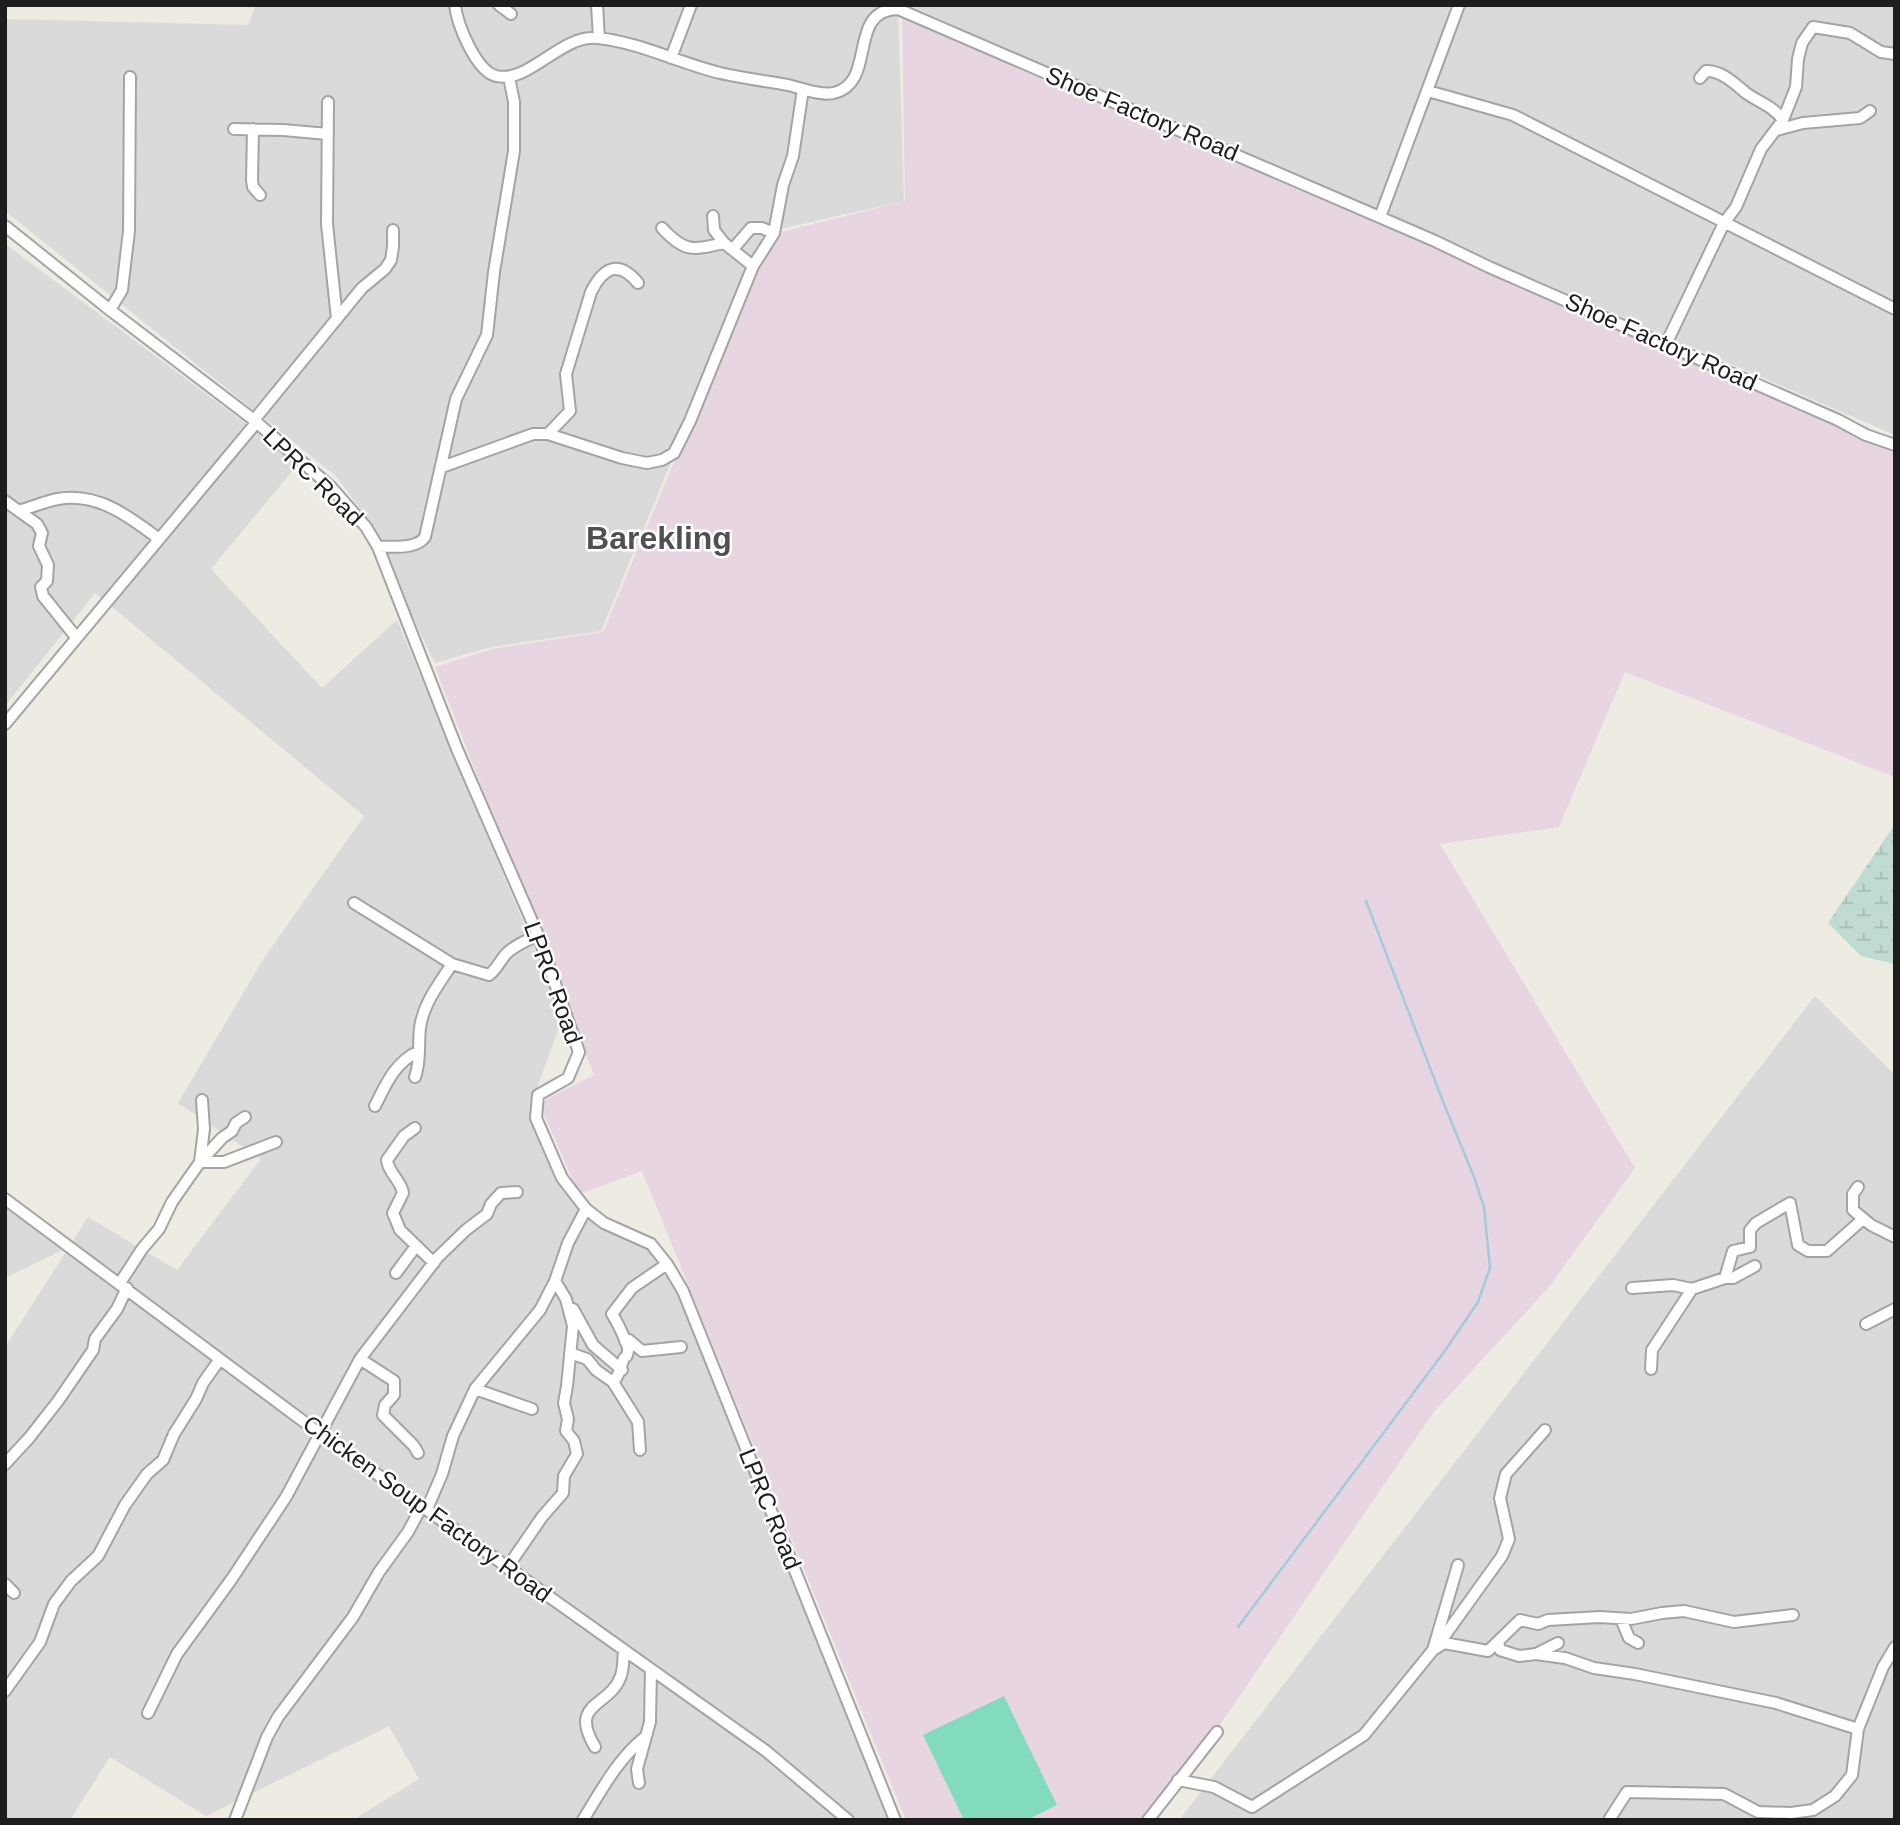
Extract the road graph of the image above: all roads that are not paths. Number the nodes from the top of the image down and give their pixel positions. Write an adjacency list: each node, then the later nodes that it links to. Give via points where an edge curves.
1 (455, 5): 11 (street, via 457,20 485,71)
2 (499, 5): 6 (street)
3 (597, 5): 7 (street)
4 (691, 5): 9 (street)
5 (1459, 5): 14 (street)
6 (511, 14)
7 (598, 38): 9 (street, Shoe Factory Road); 11 (street, Shoe Factory Road, via 579,40)
8 (1895, 54): 17 (street, via 1881,52 1850,33 1813,27 1802,43 1796,87)
9 (671, 58): 13 (street, Shoe Factory Road)
10 (130, 77): 33 (street, via 129,231 122,290)
11 (509, 77): 39 (street, via 514,150 487,335 456,399)
12 (1700, 78): 17 (street, via 1706,71 1715,71 1775,109)
13 (803, 89): 23 (street, Shoe Factory Road, via 828,94 846,89 859,67 874,18 898,9); 28 (street)
14 (1428, 91): 23 (street); 24 (street, via 1513,115)
15 (328, 102): 20 (street)
16 (1870, 111): 17 (street, via 1860,118)
17 (1780, 125): 24 (street, via 1761,149 1736,207)
18 (234, 129): 19 (street)
19 (253, 129): 20 (street); 21 (street, via 252,180)
20 (328, 134): 34 (street, via 327,224)
21 (260, 195)
22 (713, 216): 29 (street, via 714,230)
23 (1380, 217): 35 (street, Shoe Factory Road)
24 (1724, 223): 32 (street); 35 (street)
25 (5, 226): 33 (street, LPRC Road)
26 (662, 228): 29 (street, via 692,250)
27 (393, 230): 34 (street, via 391,260)
28 (774, 233): 29 (street, via 751,228); 30 (street)
29 (729, 246): 30 (street)
30 (753, 266): 37 (street, via 674,453 647,463)
31 (638, 282): 37 (street, via 621,269 603,272 597,279 566,374 570,411)
32 (1895, 309)
33 (110, 310): 36 (street, LPRC Road)
34 (337, 319): 36 (street)
35 (1666, 344): 38 (street, Shoe Factory Road)
36 (255, 422): 42 (street); 43 (street, LPRC Road, via 348,504)
37 (548, 434): 39 (street, via 533,434)
38 (1895, 445)
39 (442, 467): 43 (street, via 422,541)
40 (5, 501): 41 (street)
41 (21, 510): 42 (street, via 60,498 90,499 121,511); 44 (street, via 42,533 39,546 48,565 43,596)
42 (159, 539): 44 (street)
43 (378, 547): 47 (street, LPRC Road, via 457,749)
44 (76, 637): 45 (street)
45 (5, 724)
46 (354, 903): 48 (street)
47 (538, 935): 48 (street, via 505,954 489,975); 60 (street, LPRC Road, via 579,1052 568,1078 538,1095 536,1118 562,1178)
48 (452, 964): 49 (street, via 427,1001)
49 (419, 1051): 50 (street); 52 (street, via 394,1070)
50 (415, 1077)
51 (202, 1100): 56 (street)
52 (375, 1106)
53 (244, 1117): 56 (street)
54 (415, 1128): 63 (street, via 404,1136 387,1164 403,1193 394,1220)
55 (276, 1142): 56 (street, via 224,1162)
56 (200, 1162): 70 (street, via 142,1249)
57 (1858, 1187): 61 (street, via 1852,1204)
58 (517, 1192): 64 (street, via 501,1193 487,1214)
59 (5, 1199): 70 (street, Chicken Soup Factory Road)
60 (586, 1209): 65 (street, LPRC Road, via 604,1223 651,1244); 69 (street, via 568,1243)
61 (1863, 1219): 62 (street); 68 (street, via 1827,1251 1808,1251 1798,1245 1790,1203 1756,1223 1750,1230 1750,1247 1733,1251)
62 (1895, 1237)
63 (416, 1246): 64 (street); 67 (street)
64 (434, 1263): 79 (street)
65 (667, 1265): 75 (street, via 632,1288 612,1314); 116 (street, LPRC Road, via 683,1291)
66 (1755, 1266): 68 (street)
67 (396, 1273)
68 (1725, 1278): 72 (street)
69 (556, 1284): 77 (street, via 566,1299 573,1326); 81 (street, via 567,1294 593,1345); 83 (street)
70 (124, 1286): 78 (street, Chicken Soup Factory Road); 89 (street, via 117,1309 95,1339 93,1350)
71 (1632, 1289): 72 (street, via 1672,1285)
72 (1692, 1289): 80 (street, via 1652,1350)
73 (1895, 1309): 74 (street)
74 (1866, 1324)
75 (625, 1341): 76 (street, via 642,1351); 81 (street, via 628,1353)
76 (681, 1347)
77 (570, 1353): 82 (street, via 587,1359); 92 (street, via 564,1403 566,1431 577,1454 564,1476 563,1493)
78 (220, 1359): 86 (street, Chicken Soup Factory Road); 105 (street, via 174,1433 163,1460 125,1505 98,1556 54,1604 40,1642)
79 (360, 1359): 86 (street); 88 (street, via 394,1381 394,1395 383,1415)
80 (1651, 1369)
81 (622, 1370): 82 (street)
82 (614, 1382): 87 (street, via 638,1422)
83 (475, 1389): 84 (street); 90 (street)
84 (532, 1409)
85 (1545, 1430): 102 (street, via 1506,1474 1500,1498 1509,1539 1502,1556)
86 (319, 1433): 90 (street, Chicken Soup Factory Road); 106 (street, via 286,1497 177,1654)
87 (640, 1450)
88 (418, 1453)
89 (5, 1464)
90 (424, 1507): 92 (street, Chicken Soup Factory Road); 113 (street, via 353,1617 278,1717)
91 (1458, 1565): 102 (street)
92 (507, 1568): 101 (street, Chicken Soup Factory Road)
93 (5, 1584): 94 (street)
94 (14, 1593)
95 (1793, 1615): 96 (street, via 1734,1622 1684,1611)
96 (1620, 1619): 97 (street, via 1538,1624 1520,1620); 99 (street, via 1629,1638)
97 (1498, 1642): 102 (street, via 1488,1651 1444,1643); 103 (street, via 1500,1650 1508,1654)
98 (1558, 1643): 103 (street)
99 (1638, 1643)
100 (1895, 1647): 107 (street)
101 (624, 1650): 104 (street, Chicken Soup Factory Road); 110 (street, via 621,1678 589,1710 586,1725)
102 (1433, 1650): 111 (street, via 1364,1735 1252,1807 1214,1787)
103 (1536, 1654): 107 (street, via 1776,1703)
104 (651, 1670): 109 (street, via 652,1709); 115 (street, Chicken Soup Factory Road, via 766,1751)
105 (5, 1691)
106 (148, 1713)
107 (1858, 1729): 118 (street, via 1852,1775 1835,1796 1813,1810 1758,1812 1724,1794 1627,1792)
108 (1217, 1732): 111 (street)
109 (646, 1737): 112 (street, via 637,1769); 114 (street, via 616,1767)
110 (595, 1747)
111 (1178, 1780): 117 (street)
112 (639, 1783)
113 (235, 1820)
114 (583, 1820)
115 (848, 1820)
116 (895, 1820)
117 (1148, 1820)
118 (1609, 1820)

